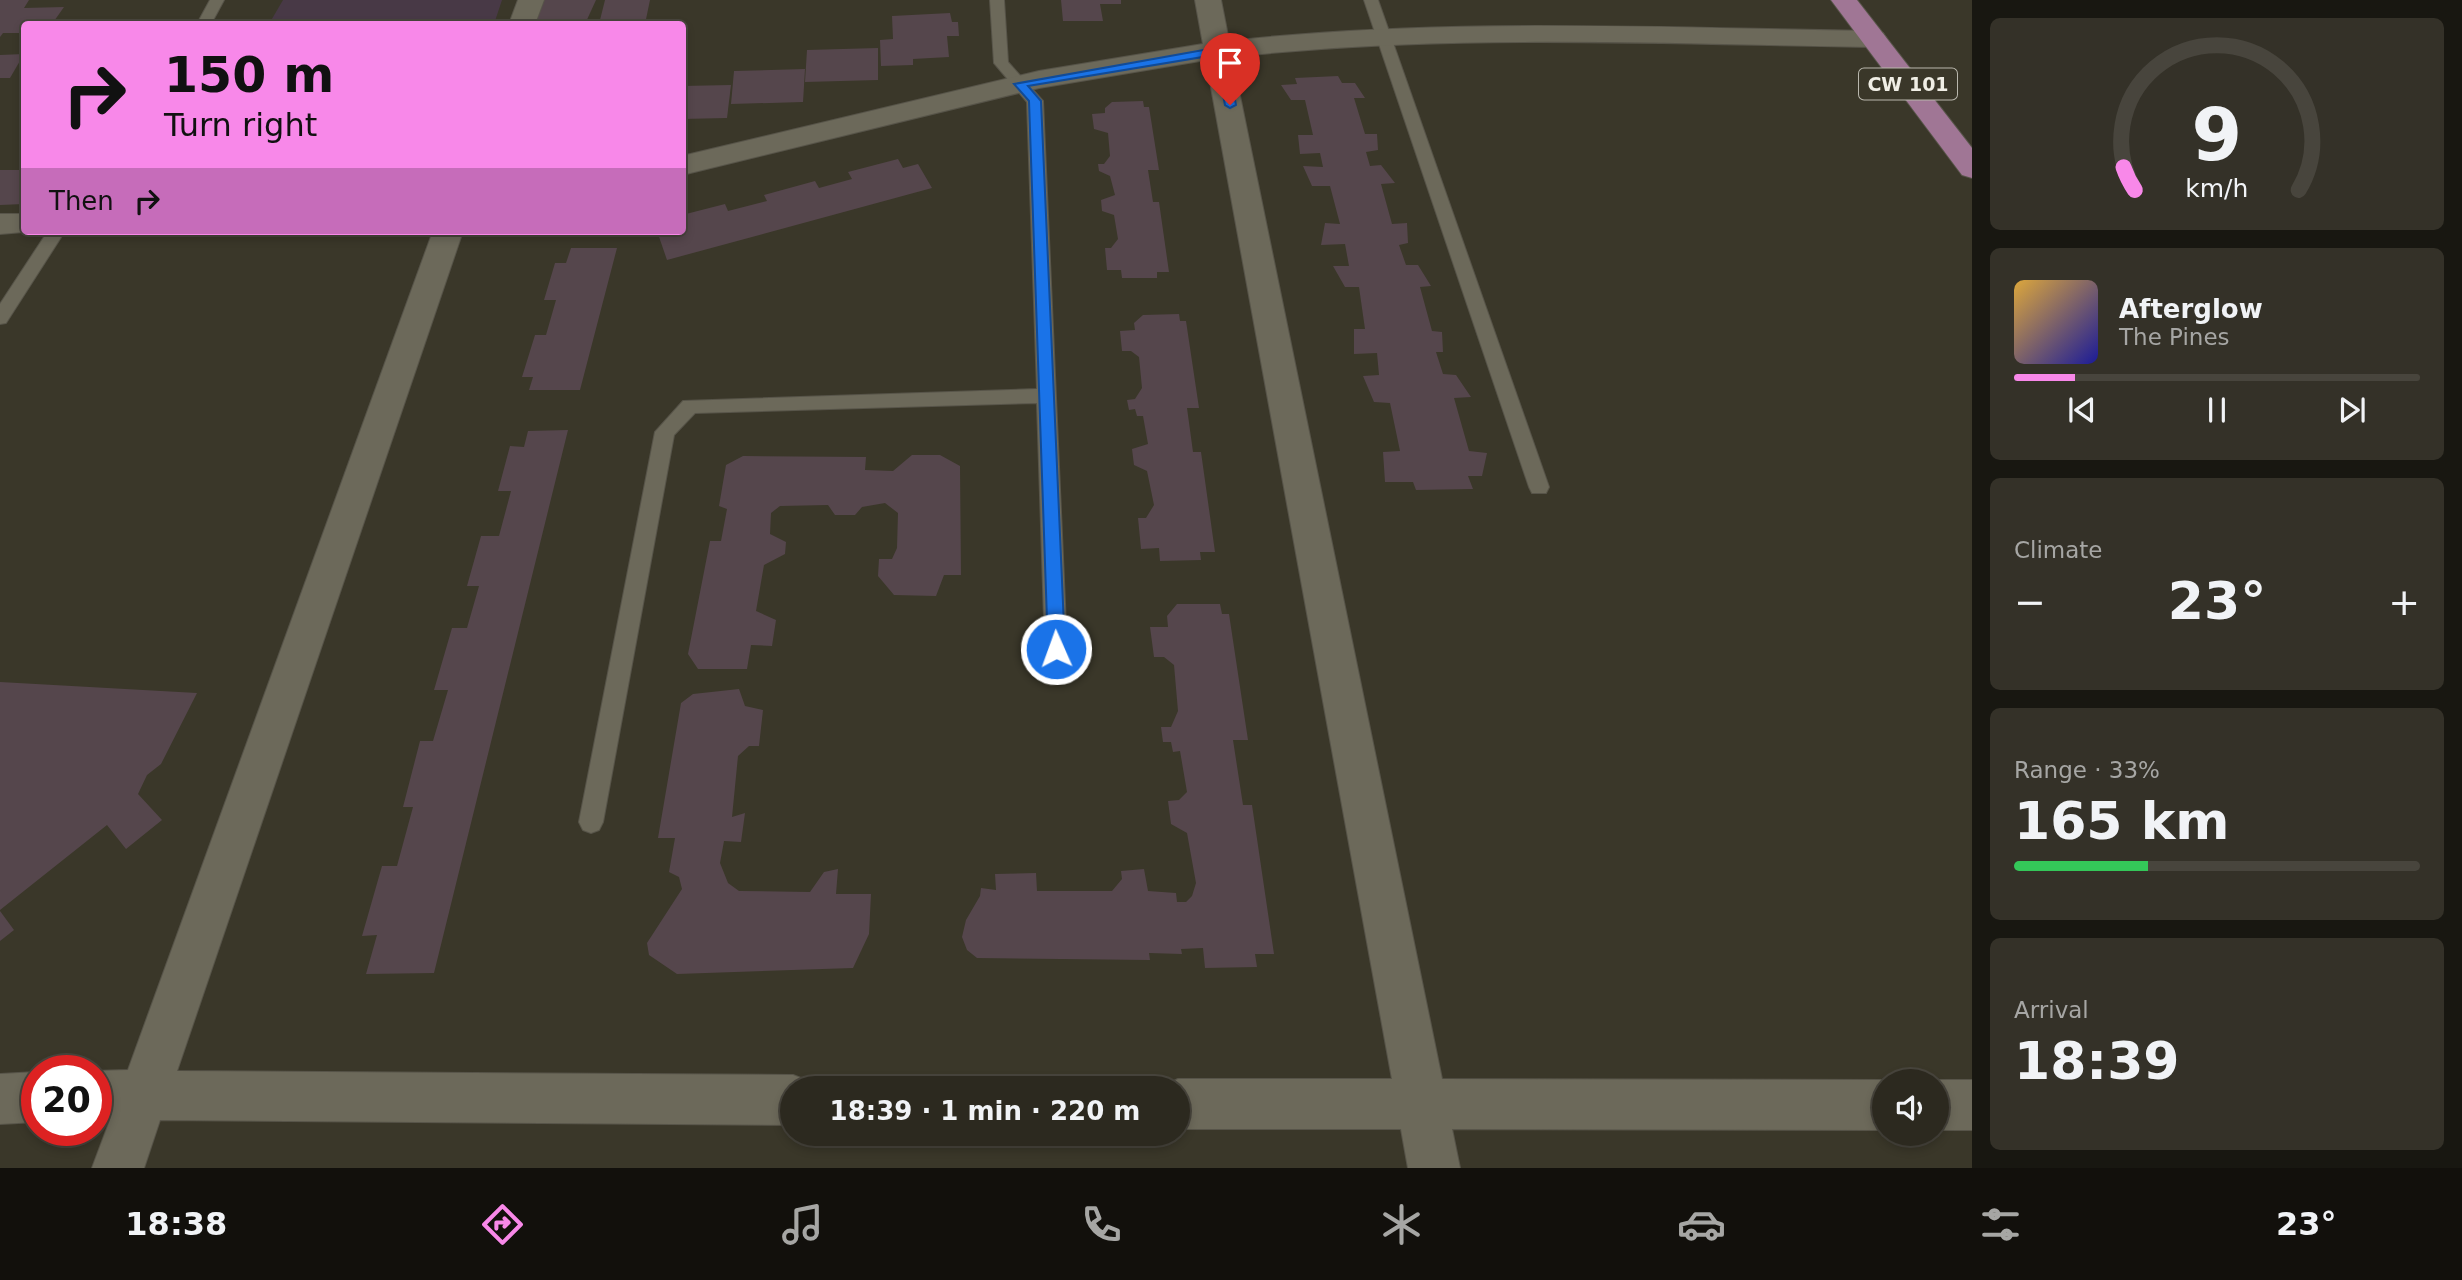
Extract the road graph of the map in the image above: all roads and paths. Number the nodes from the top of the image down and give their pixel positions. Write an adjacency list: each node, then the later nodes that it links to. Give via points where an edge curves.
1 (217, 0): 7 (lane)
2 (531, 0): 8 (street)
3 (997, 0): 12 (lane, via 1001,63)
4 (1208, 0): 11 (street)
5 (1371, 0): 9 (lane)
6 (1844, 0): 10 (main road, CW 101)
7 (206, 21)
8 (523, 21)
9 (1386, 38): 10 (street, via 1555,34); 11 (street); 21 (lane)
10 (1874, 38): 14 (main road, CW 101)
11 (1220, 51): 12 (street); 32 (street)
12 (1020, 84): 13 (street); 20 (lane, via 1035,101)
13 (686, 165)
14 (1972, 169)
15 (21, 224): 16 (street)
16 (0, 225)
17 (54, 235): 19 (lane)
18 (446, 235): 24 (street)
19 (0, 318)
20 (1046, 396): 22 (lane); 23 (lane, via 690,406 666,432)
21 (1539, 487)
22 (1056, 649)
23 (591, 822)
24 (120, 1094): 27 (street); 33 (street)
25 (21, 1098): 26 (street)
26 (0, 1099)
27 (780, 1100)
28 (1190, 1104): 32 (street)
29 (1872, 1105): 32 (street)
30 (1949, 1105): 31 (street)
31 (1972, 1105)
32 (1422, 1106): 34 (street)
33 (118, 1168)
34 (1434, 1168)

